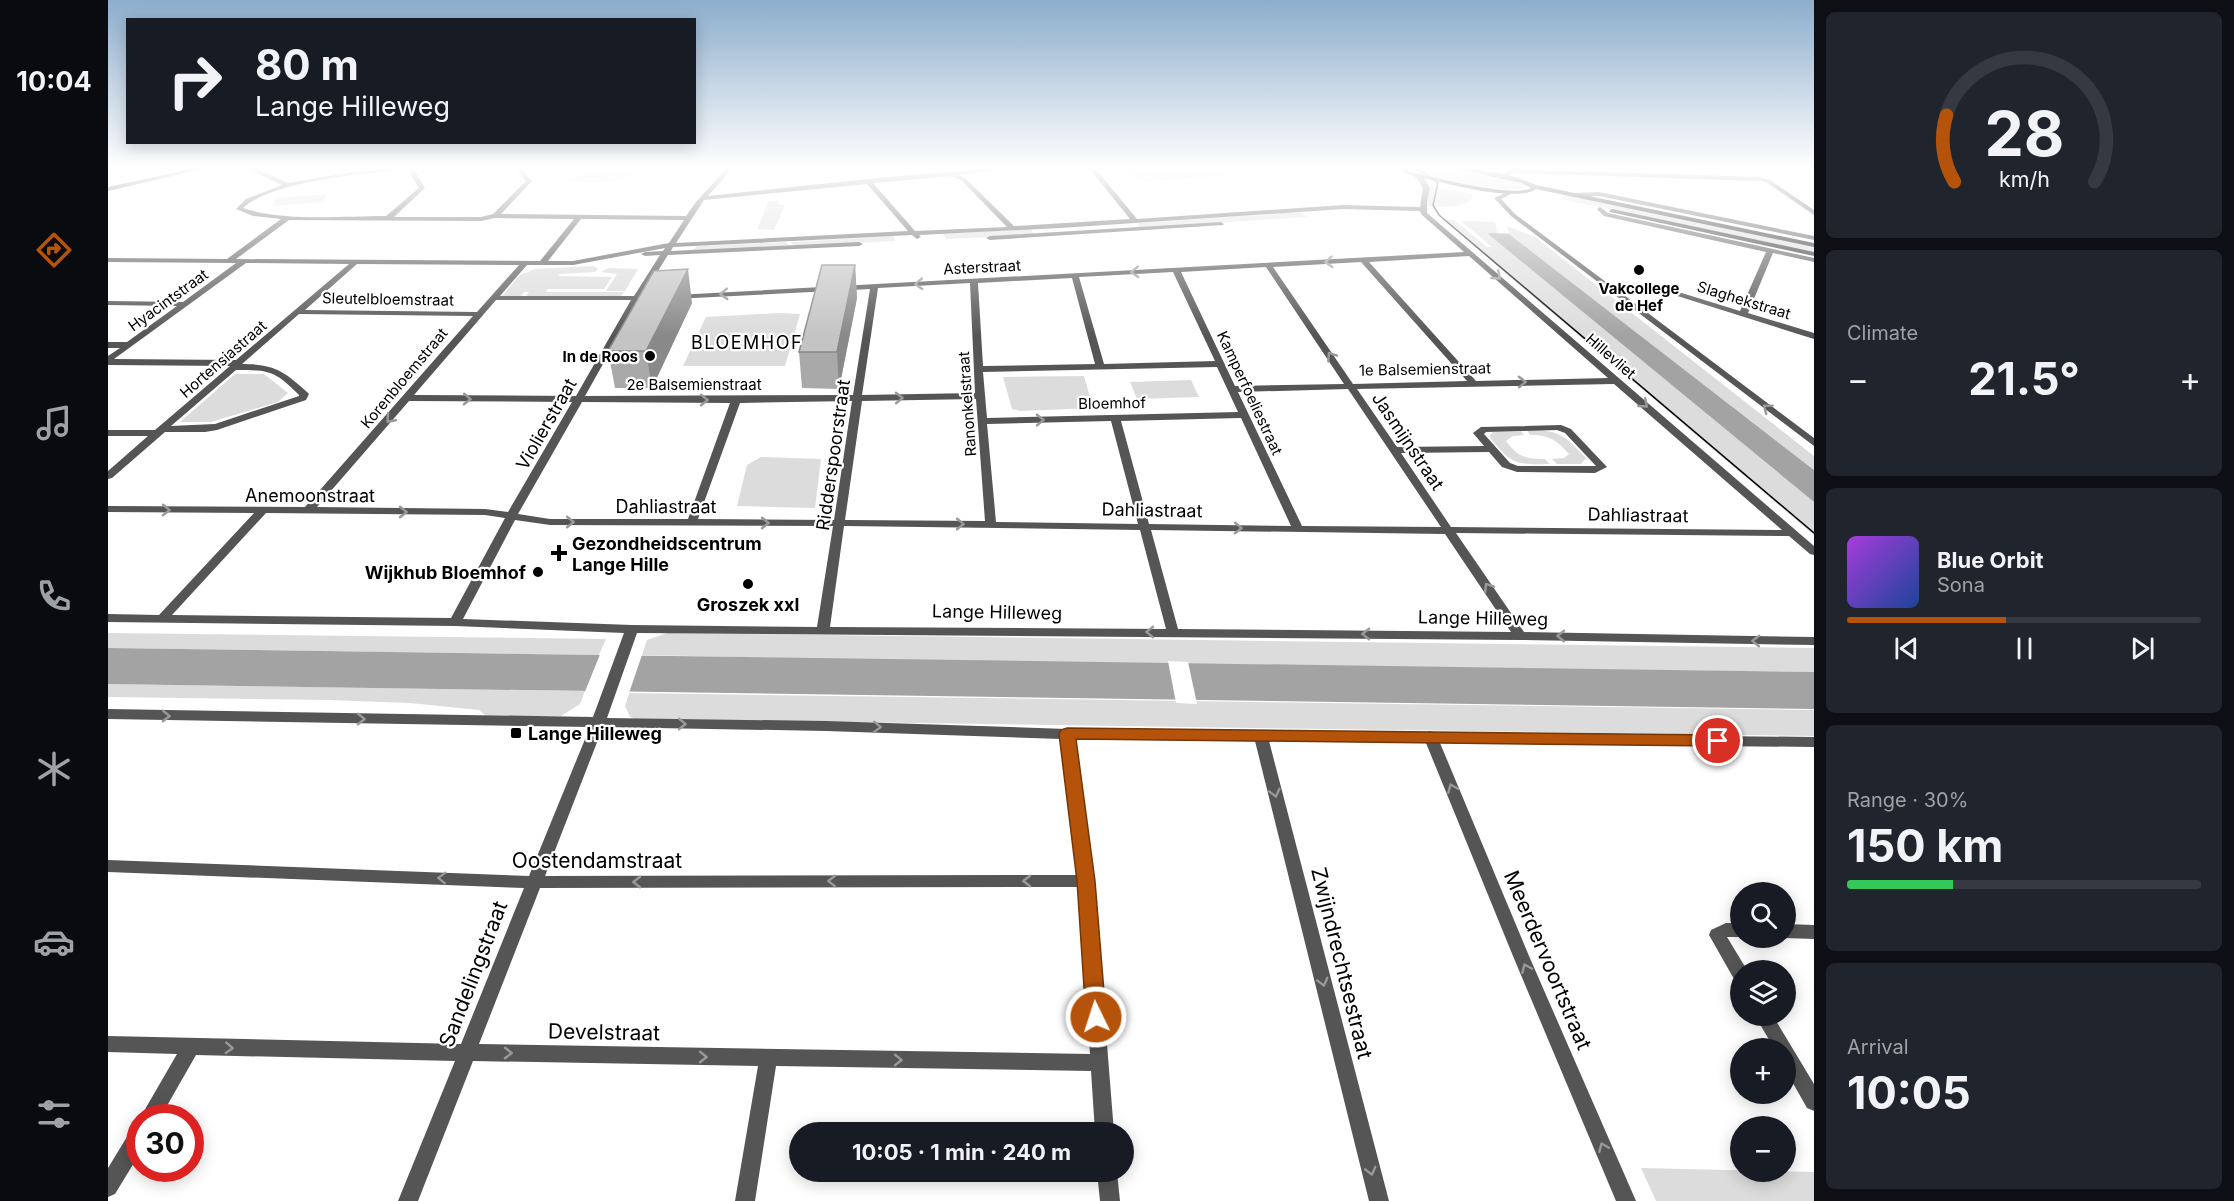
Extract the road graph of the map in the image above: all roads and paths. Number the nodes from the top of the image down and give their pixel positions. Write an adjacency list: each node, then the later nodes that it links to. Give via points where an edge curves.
1 (279, 224): 30 (street)
2 (573, 224): 34 (street)
3 (685, 224): 20 (street, Violierstraat)
4 (906, 224): 16 (street)
5 (1007, 224): 15 (street)
6 (1089, 224): 14 (street)
7 (1222, 224): 17 (street)
8 (1438, 224): 24 (street, Hillevliet)
9 (1524, 224): 40 (street)
10 (1647, 224): 22 (street)
11 (1672, 224): 25 (main road)
12 (1713, 224): 21 (main road)
13 (1746, 224): 18 (street)
14 (1060, 226): 15 (street); 17 (street)
15 (1011, 228): 16 (street)
16 (914, 233): 19 (street); 20 (street)
17 (1067, 234): 19 (street)
18 (1814, 238)
19 (920, 241): 23 (street)
20 (670, 245): 23 (street, Violierstraat); 26 (street)
21 (1814, 245)
22 (1770, 251): 29 (street); 49 (street)
23 (664, 254): 26 (street); 44 (street, Violierstraat)
24 (1472, 254): 28 (street, Asterstraat); 58 (street, Hillevliet, one-way to 58)
25 (1814, 254)
26 (620, 255): 34 (street)
27 (108, 260): 30 (street)
28 (1364, 260): 35 (street, Asterstraat, one-way to 35); 59 (street)
29 (1814, 260)
30 (228, 261): 31 (street)
31 (244, 261): 32 (street); 46 (street, Hyacintstraat)
32 (355, 262): 33 (street); 47 (street, Hortensiastraat)
33 (524, 264): 34 (street); 42 (street, Korenbloemstraat)
34 (541, 264)
35 (1269, 266): 36 (street, Asterstraat); 60 (street, Jasmijnstraat, one-way to 35)
36 (1176, 270): 37 (street, Asterstraat, one-way to 37); 54 (street, Kamperfoeliestraat)
37 (1075, 275): 38 (street, Asterstraat); 56 (street)
38 (974, 281): 39 (street, Asterstraat, one-way to 39); 57 (street, Ranonkelstraat)
39 (874, 286): 41 (street, Asterstraat, one-way to 41); 64 (street, Ridderspoorstraat)
40 (1616, 293): 49 (street, Slaghekstraat, via 1672,292); 72 (street, one-way to 40)
41 (671, 297)
42 (493, 298): 44 (street); 48 (street, Korenbloemstraat)
43 (660, 298): 44 (street)
44 (636, 299): 65 (street, Violierstraat)
45 (108, 303): 46 (street)
46 (185, 304): 52 (street, Hyacintstraat)
47 (298, 312): 48 (street, Sleutelbloemstraat); 55 (street, Hortensiastraat)
48 (477, 314): 63 (street, Korenbloemstraat)
49 (1743, 314): 50 (street, Slaghekstraat)
50 (1814, 336)
51 (108, 345): 52 (street)
52 (129, 345): 53 (street, Hyacintstraat)
53 (108, 361): 55 (street)
54 (1219, 364): 56 (street); 61 (street, Kamperfoeliestraat)
55 (237, 365): 70 (street, Hortensiastraat); 70 (street, via 278,370 304,394 303,398 217,427)
56 (1100, 366): 57 (street)
57 (979, 369): 62 (street, Ranonkelstraat)
58 (1617, 381): 59 (street, 1e Balsemienstraat, one-way to 58); 86 (street, Hillevliet, one-way to 86)
59 (1472, 382): 60 (street, 1e Balsemienstraat)
60 (1351, 385): 61 (street, 1e Balsemienstraat); 74 (street, Jasmijnstraat)
61 (1233, 389): 67 (street, Kamperfoeliestraat)
62 (980, 396): 64 (street, 2e Balsemienstraat, one-way to 62); 69 (street, Ranonkelstraat)
63 (409, 398): 65 (street, 2e Balsemienstraat, one-way to 65); 78 (street, Korenbloemstraat, one-way to 78)
64 (858, 398): 66 (street, 2e Balsemienstraat); 81 (street, Ridderspoorstraat)
65 (578, 400): 66 (street, 2e Balsemienstraat, one-way to 66); 79 (street, Violierstraat)
66 (736, 400): 80 (street)
67 (1243, 416): 68 (street, Bloemhof); 84 (street, Kamperfoeliestraat)
68 (1115, 418): 69 (street, Bloemhof, one-way to 68); 83 (street)
69 (982, 421): 82 (street, Ranonkelstraat)
70 (160, 431): 71 (street); 75 (street, Hortensiastraat)
71 (108, 433)
72 (1814, 443)
73 (1491, 449): 73 (street, via 1506,465 1522,470 1602,467 1568,431 1558,427 1481,430 1478,433); 74 (street)
74 (1395, 450): 85 (street, Jasmijnstraat)
75 (108, 476)
76 (108, 509): 77 (street, Anemoonstraat, one-way to 77)
77 (262, 511): 78 (street, Anemoonstraat); 89 (street)
78 (308, 511): 79 (street, Anemoonstraat, one-way to 79, via 485,512)
79 (512, 517): 80 (street, Dahliastraat, one-way to 80, via 550,522); 90 (street, Violierstraat)
80 (692, 522): 81 (street, Dahliastraat, one-way to 81)
81 (840, 523): 82 (street, Dahliastraat, one-way to 82); 91 (street, Ridderspoorstraat)
82 (991, 525): 83 (street, Dahliastraat)
83 (1143, 526): 84 (street, Dahliastraat, one-way to 84); 92 (street)
84 (1298, 529): 85 (street, Dahliastraat)
85 (1450, 531): 86 (street, Dahliastraat); 94 (street, Jasmijnstraat, one-way to 85)
86 (1792, 533): 87 (street, Hillevliet)
87 (1814, 552)
88 (108, 618): 89 (street, Lange Hilleweg)
89 (161, 620): 90 (street, Lange Hilleweg)
90 (455, 622): 93 (street, Lange Hilleweg)
91 (823, 629): 92 (street, Lange Hilleweg, one-way to 91); 93 (street, Lange Hilleweg)
92 (1173, 632): 94 (street, Lange Hilleweg, one-way to 92)
93 (630, 634): 97 (street, Sandelingstraat)
94 (1520, 636): 95 (street, Lange Hilleweg, one-way to 94)
95 (1814, 642)
96 (108, 714): 97 (street, one-way to 97)
97 (598, 723): 98 (street, one-way to 98); 104 (street, Sandelingstraat)
98 (1067, 734): 99 (street); 103 (street)
99 (1261, 736): 100 (street); 124 (street, Zwijndrechtsestraat, one-way to 124)
100 (1431, 736): 101 (street); 125 (street, Meerdervoortstraat, one-way to 100)
101 (1814, 742)
102 (108, 866): 104 (street, Oostendamstraat, one-way to 102)
103 (1086, 881): 104 (street, Oostendamstraat, one-way to 104); 113 (street)
104 (533, 882): 111 (street, Sandelingstraat)
105 (1730, 930): 108 (street, via 1717,935)
106 (1796, 931): 107 (street)
107 (1814, 932)
108 (1732, 960)
109 (108, 1044): 110 (street, Develstraat)
110 (192, 1046): 111 (street, Develstraat, one-way to 111); 116 (street)
111 (466, 1053): 112 (street, Develstraat, one-way to 112); 121 (street, Sandelingstraat)
112 (768, 1058): 113 (street, Develstraat, one-way to 113); 122 (street)
113 (1100, 1063): 117 (street)
114 (1796, 1071): 115 (street)
115 (1814, 1102)
116 (157, 1104)
117 (1104, 1122)
118 (126, 1157): 120 (street)
119 (1108, 1182): 123 (street)
120 (108, 1187)
121 (408, 1201)
122 (745, 1201)
123 (1110, 1201)
124 (1379, 1201)
125 (1626, 1201)

